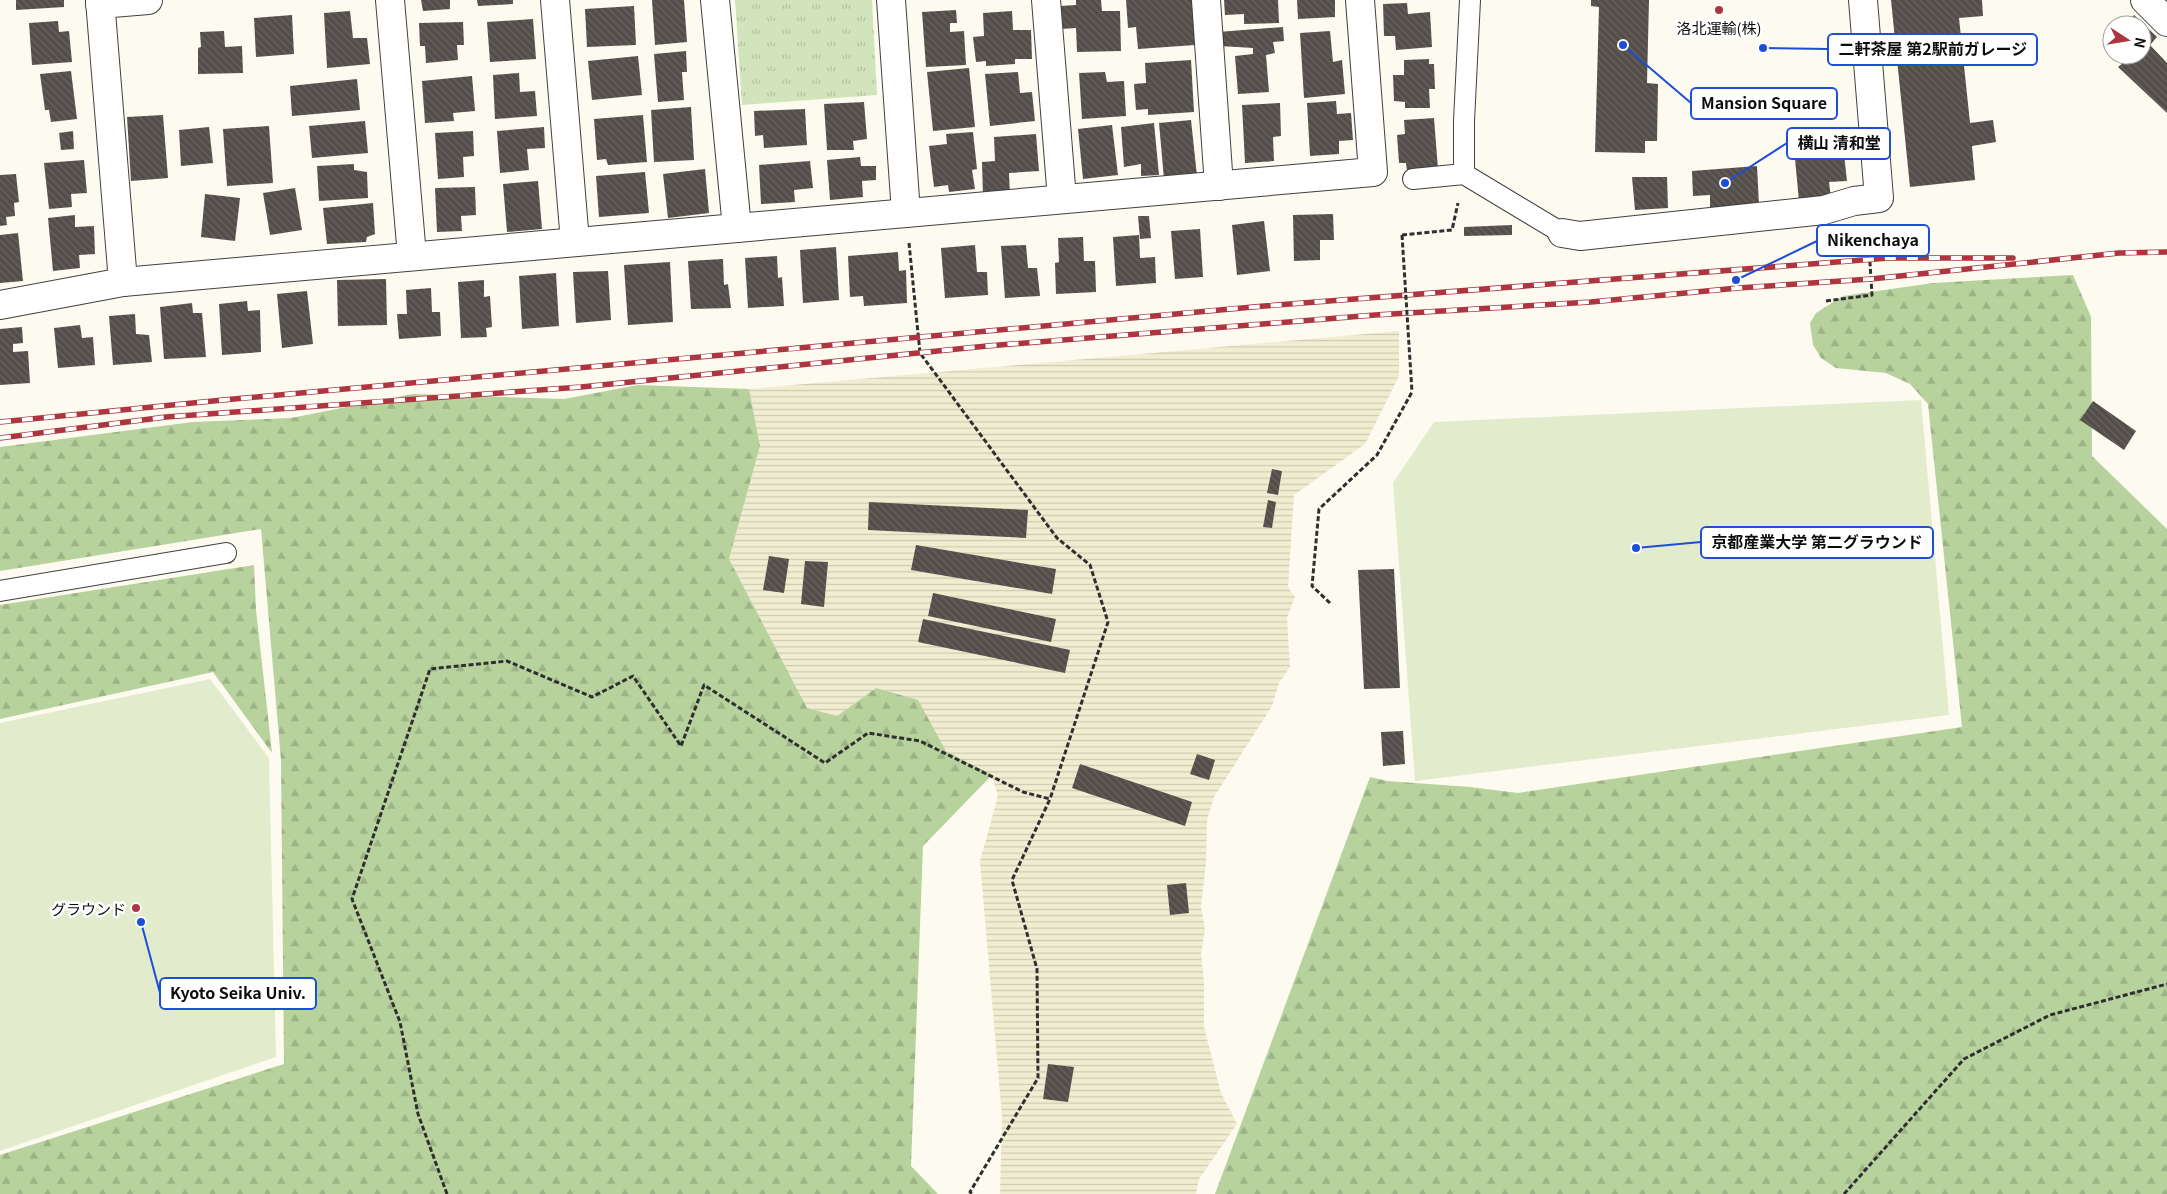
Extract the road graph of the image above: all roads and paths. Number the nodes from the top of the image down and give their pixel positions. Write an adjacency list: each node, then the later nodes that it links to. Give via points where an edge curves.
1 (148, 0): 12 (street)
2 (390, 0): 26 (street)
3 (555, 0): 23 (street)
4 (715, 0): 20 (street)
5 (891, 0): 19 (street)
6 (1046, 0): 18 (street)
7 (1206, 0): 16 (street)
8 (1360, 0): 16 (street, via 1373,172)
9 (1470, 0): 14 (lane)
10 (1863, 0): 17 (street, via 1879,198)
11 (2145, 0): 13 (street)
12 (100, 2): 27 (street)
13 (2167, 22)
14 (1464, 174): 15 (lane); 22 (lane)
15 (1413, 180)
16 (1219, 186): 18 (street)
17 (1868, 199): 22 (street, via 1824,210 1580,236); 24 (path)
18 (1062, 200): 19 (street)
19 (906, 213): 20 (street); 33 (path, via 920,353 1057,538 1090,565 1108,622)
20 (737, 228): 23 (street)
21 (1452, 230): 32 (path, bridge, via 1402,235 1412,392 1377,455 1320,509 1312,586)
22 (1562, 233)
23 (575, 242): 26 (street)
24 (1869, 247): 25 (path); 28 (path, via 1872,296)
25 (1817, 250)
26 (412, 256): 27 (street)
27 (123, 282): 29 (street)
28 (1826, 301)
29 (0, 305)
30 (226, 554): 31 (lane)
31 (0, 591)
32 (1330, 602)
33 (1050, 799): 35 (path, via 1023,792 920,741 868,733 824,763 704,685 681,746 634,676 592,698 507,660 430,669 352,899 400,1022 418,1114); 36 (path, via 1012,880 1037,969 1038,1078 970,1192)
34 (2167, 984): 37 (path, via 2050,1015 1964,1059)
35 (447, 1194)
36 (972, 1194)
37 (1844, 1194)

